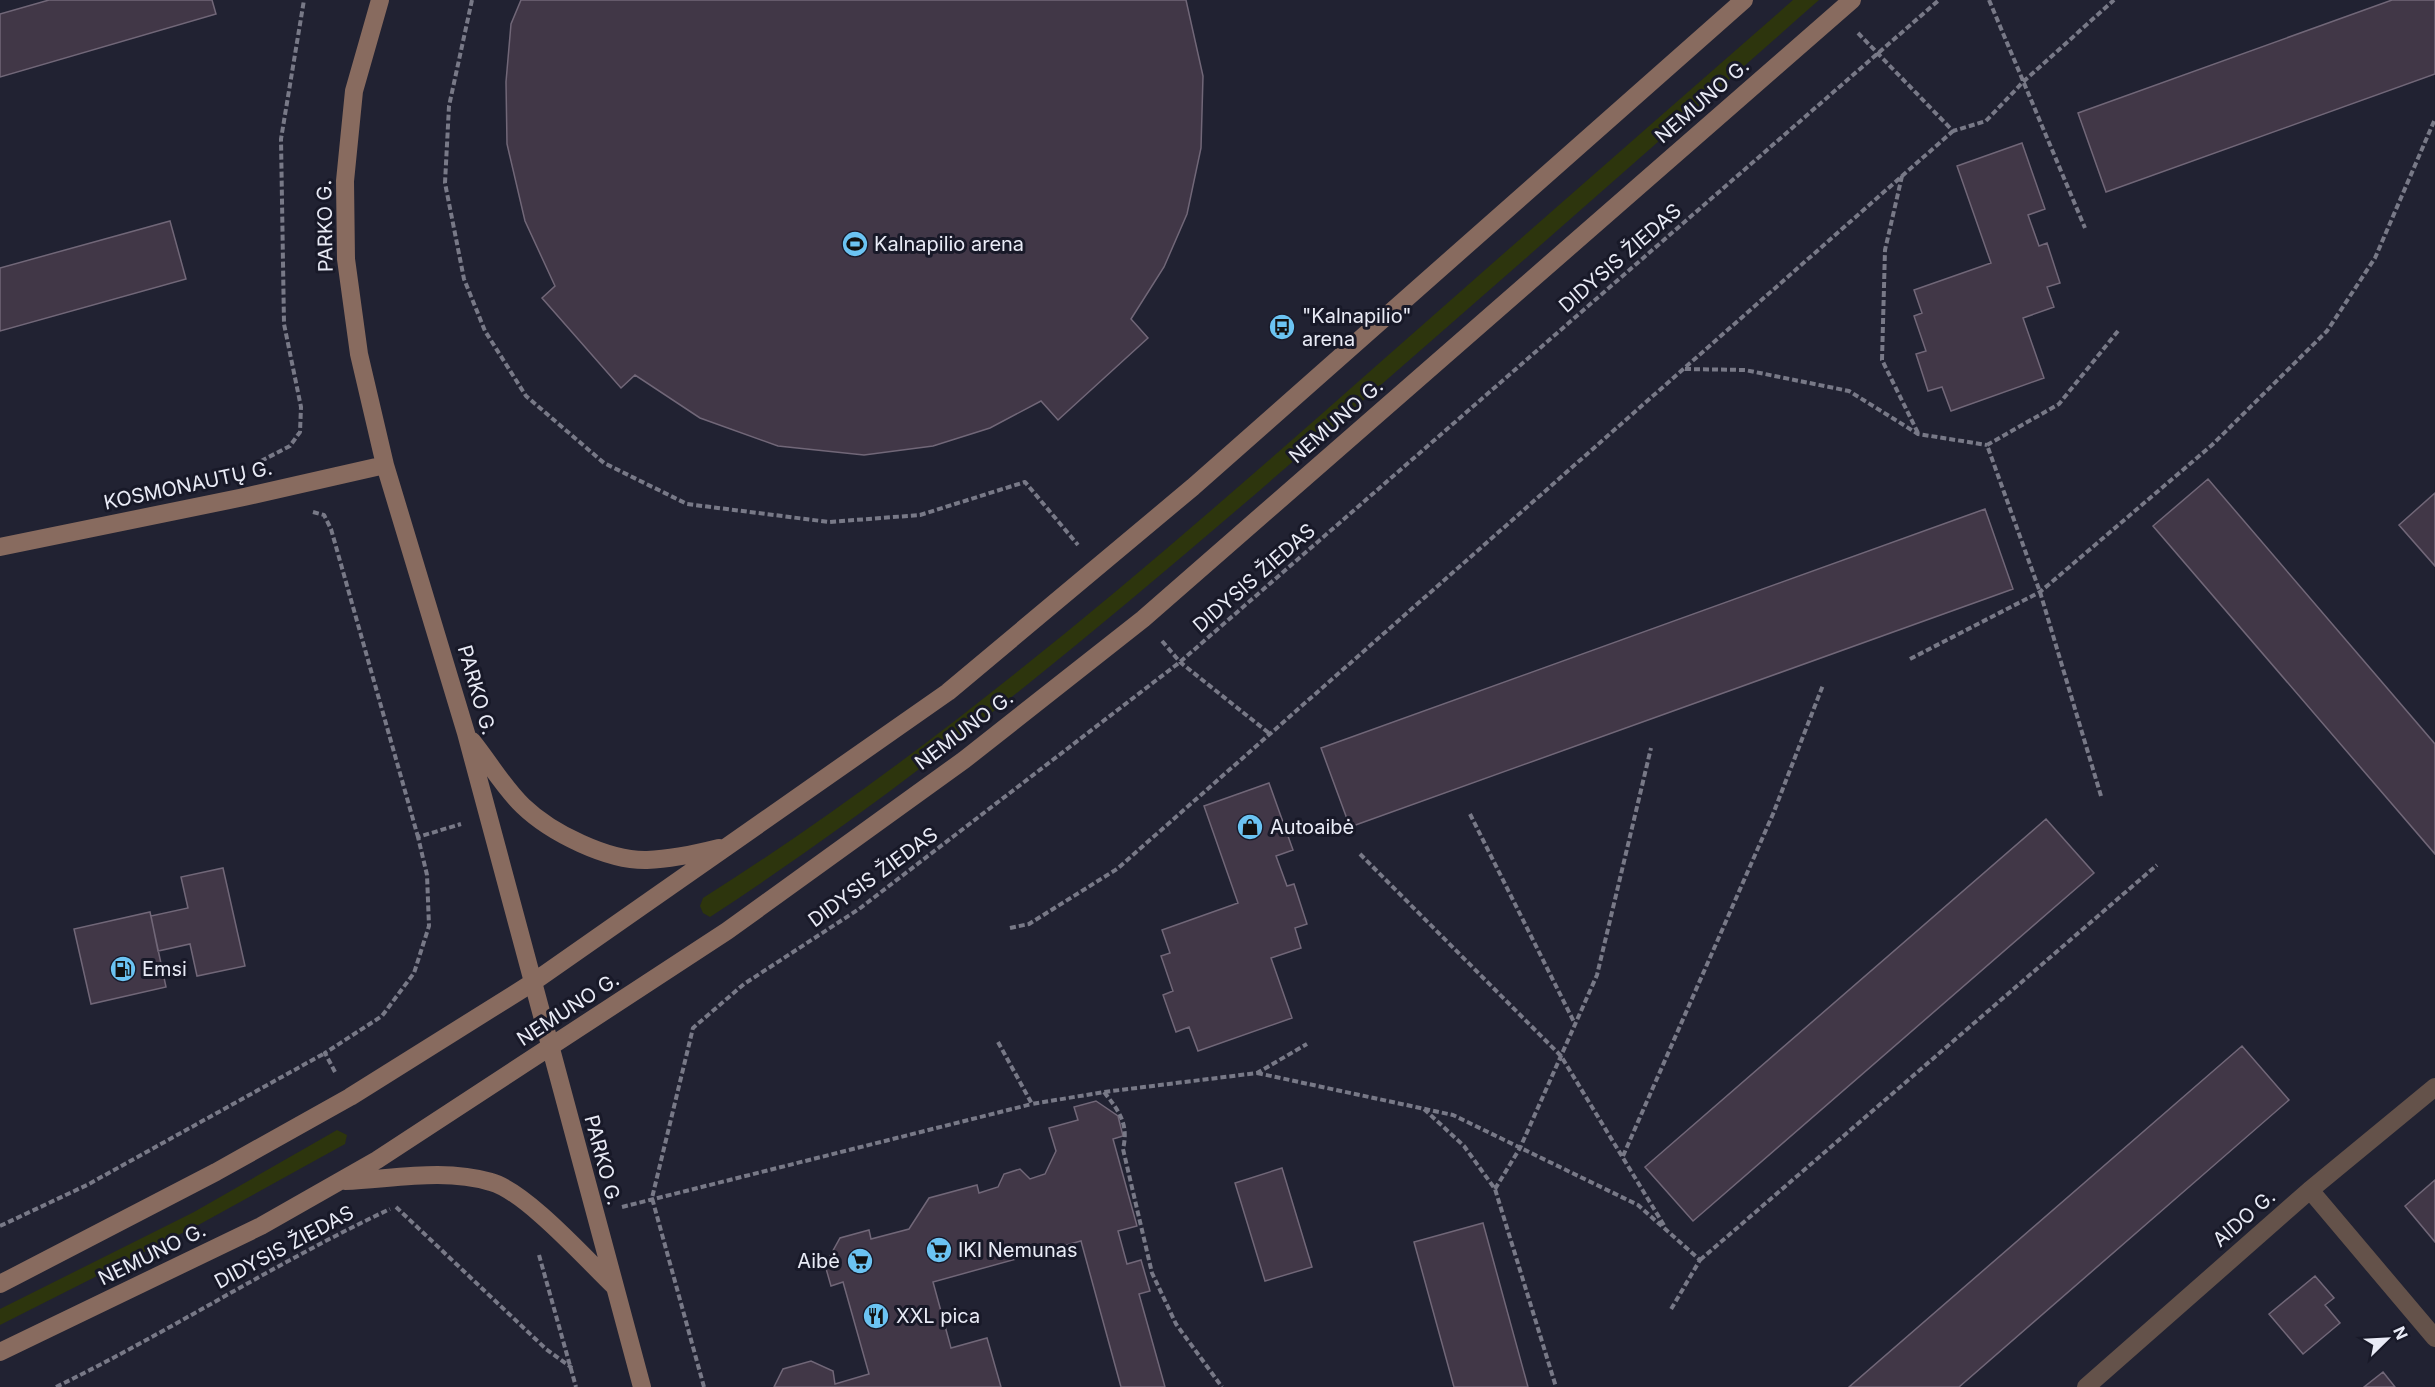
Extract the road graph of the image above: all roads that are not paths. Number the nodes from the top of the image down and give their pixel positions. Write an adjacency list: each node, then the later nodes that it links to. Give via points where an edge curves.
1 (380, 0): 4 (main road, PARKO G., via 354,91 345,180 346,259 359,354)
2 (1744, 0): 7 (main road, NEMUNO G., via 1097,568 948,692)
3 (1845, 6): 9 (main road, NEMUNO G., via 1143,619 964,760 755,910)
4 (386, 465): 5 (main road, KOSMONAUTŲ G.); 6 (main road, PARKO G.)
5 (0, 548)
6 (466, 733): 7 (main road, via 522,805 579,843 645,860); 8 (main road, PARKO G.)
7 (730, 846): 8 (main road, NEMUNO G.)
8 (532, 983): 9 (main road, PARKO G.); 13 (main road, NEMUNO G., via 350,1097 216,1172)
9 (550, 1048): 11 (main road, NEMUNO G.); 14 (main road, PARKO G.)
10 (2435, 1087): 12 (street, AIDO G.)
11 (340, 1182): 14 (main road, via 449,1174 493,1182 527,1202); 16 (main road, NEMUNO G., via 241,1236)
12 (2310, 1190): 15 (street); 18 (street, AIDO G.)
13 (0, 1284)
14 (614, 1286): 17 (main road, PARKO G.)
15 (2435, 1338)
16 (0, 1352)
17 (642, 1387)
18 (2086, 1387)

